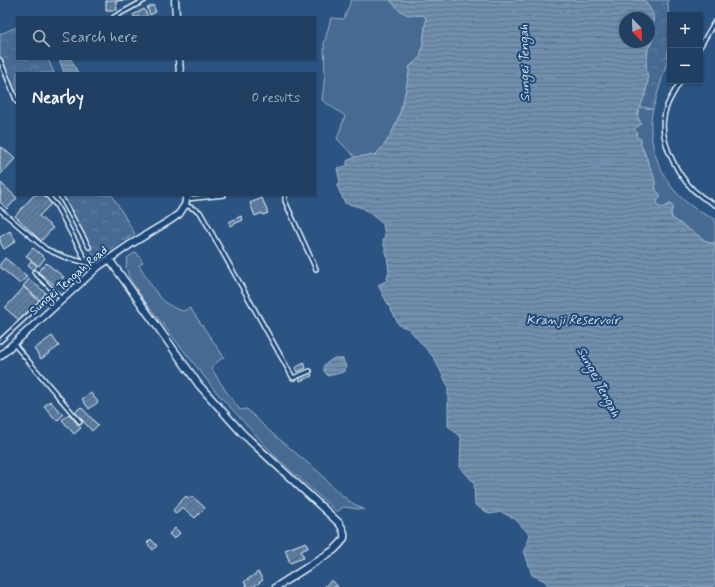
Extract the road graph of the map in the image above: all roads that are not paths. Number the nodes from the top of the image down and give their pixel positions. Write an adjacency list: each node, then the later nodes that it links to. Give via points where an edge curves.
1 (144, 0): 3 (lane)
2 (175, 0): 4 (street)
3 (116, 16)
4 (176, 16)
5 (715, 21): 6 (lane)
6 (703, 42)
7 (0, 60): 11 (lane)
8 (179, 60): 9 (street)
9 (180, 72)
10 (679, 84): 17 (lane, via 669,101 664,117 667,147 683,178 701,197)
11 (16, 100)
12 (48, 196): 21 (lane, via 59,210)
13 (61, 196): 19 (lane)
14 (214, 196): 16 (lane)
15 (285, 196): 23 (lane)
16 (186, 199): 20 (street, Sungei Tengah Road, via 179,214); 30 (lane, via 200,212 293,378)
17 (715, 204)
18 (0, 210): 21 (lane, via 46,250)
19 (89, 247)
20 (109, 259): 22 (street, Sungei Tengah Road); 32 (street, via 200,385 242,433 342,528 342,543)
21 (87, 263): 22 (lane)
22 (99, 266): 26 (street, Sungei Tengah Road)
23 (316, 269)
24 (34, 272): 25 (lane)
25 (54, 291): 26 (lane); 27 (lane)
26 (63, 300): 28 (street, Sungei Tengah Road)
27 (0, 341)
28 (14, 344): 29 (street, Sungei Tengah Road); 31 (lane)
29 (0, 356)
30 (310, 371)
31 (80, 422)
32 (276, 587)

